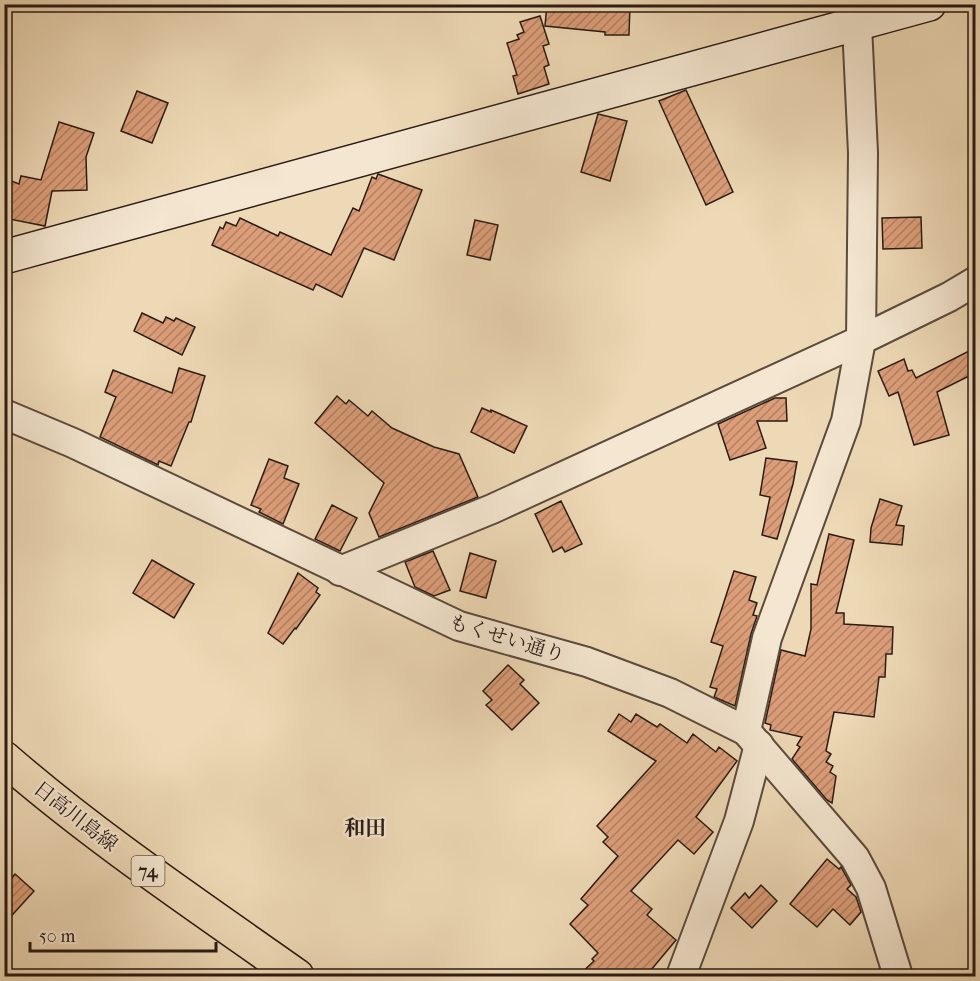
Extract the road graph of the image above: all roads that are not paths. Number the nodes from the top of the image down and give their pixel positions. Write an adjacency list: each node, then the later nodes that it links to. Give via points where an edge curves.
1 (929, 4): 2 (street)
2 (855, 15): 3 (street); 5 (street, via 863,153)
3 (4, 257)
4 (975, 281): 5 (street)
5 (861, 340): 7 (street, via 492,508); 8 (street, via 846,421 768,638)
6 (4, 414): 7 (street, もくせい通り)
7 (340, 571): 8 (street, もくせい通り, via 459,626 587,662 670,693)
8 (753, 738): 11 (street, via 739,821); 12 (street, もくせい通り, via 855,858 871,888)
9 (4, 758): 10 (main road, 日高川島線 / 74, via 108,842)
10 (297, 976)
11 (681, 976)
12 (898, 976)

